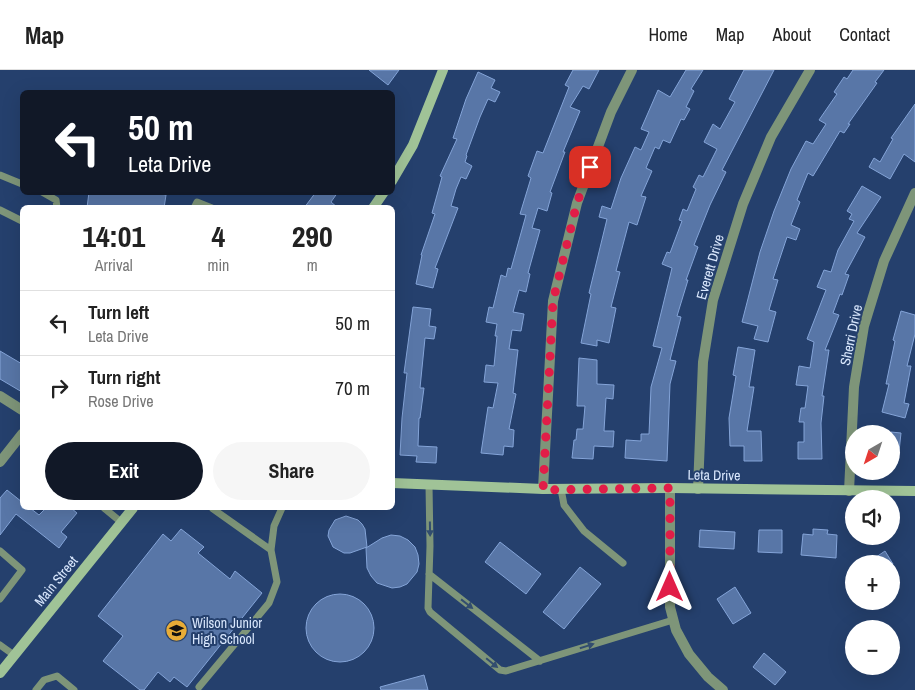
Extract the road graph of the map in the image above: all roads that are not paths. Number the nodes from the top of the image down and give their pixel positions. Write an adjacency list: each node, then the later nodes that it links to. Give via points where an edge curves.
1 (443, 70): 5 (street, via 413,145)
2 (632, 70): 21 (street, via 610,112 577,203 553,301)
3 (810, 70): 19 (street, Everett Drive, via 772,137 746,196 713,300 703,362)
4 (0, 175): 6 (lane)
5 (395, 176)
6 (20, 183)
7 (915, 194): 22 (street, Sherri Drive, via 884,262 864,326 854,387)
8 (47, 195): 9 (lane, via 56,200)
9 (57, 205)
10 (0, 210): 11 (lane)
11 (20, 220)
12 (0, 396): 13 (street)
13 (20, 409)
14 (20, 437): 15 (street)
15 (0, 462)
16 (395, 483): 17 (street, Leta Drive)
17 (429, 485): 21 (street, Leta Drive); 34 (lane, one-way to 34)
18 (670, 488): 19 (street, Leta Drive); 20 (street, Leta Drive); 36 (street, via 670,607)
19 (698, 488): 23 (street, Leta Drive)
20 (561, 489): 21 (street, Leta Drive); 33 (lane, via 564,505 584,531)
21 (543, 490)
22 (848, 490)
23 (845, 491)
24 (900, 492): 25 (street, Leta Drive)
25 (915, 492)
26 (106, 510): 30 (lane)
27 (131, 510): 30 (street, Main Street)
28 (216, 510): 31 (lane)
29 (281, 510): 31 (lane, via 274,526)
30 (121, 522): 38 (street, Main Street)
31 (271, 550): 41 (lane, via 277,582 269,603)
32 (0, 551): 35 (lane, via 22,570)
33 (623, 563)
34 (429, 574): 39 (lane, one-way to 39); 39 (lane, one-way to 39, via 430,612 500,670)
35 (0, 600)
36 (673, 620): 39 (lane, one-way to 36); 44 (street, via 689,654)
37 (0, 645): 38 (lane)
38 (14, 655): 40 (street, Main Street)
39 (540, 661)
40 (1, 670)
41 (198, 687)
42 (36, 690): 43 (lane, via 44,680 57,676)
43 (74, 690)
44 (723, 690)

